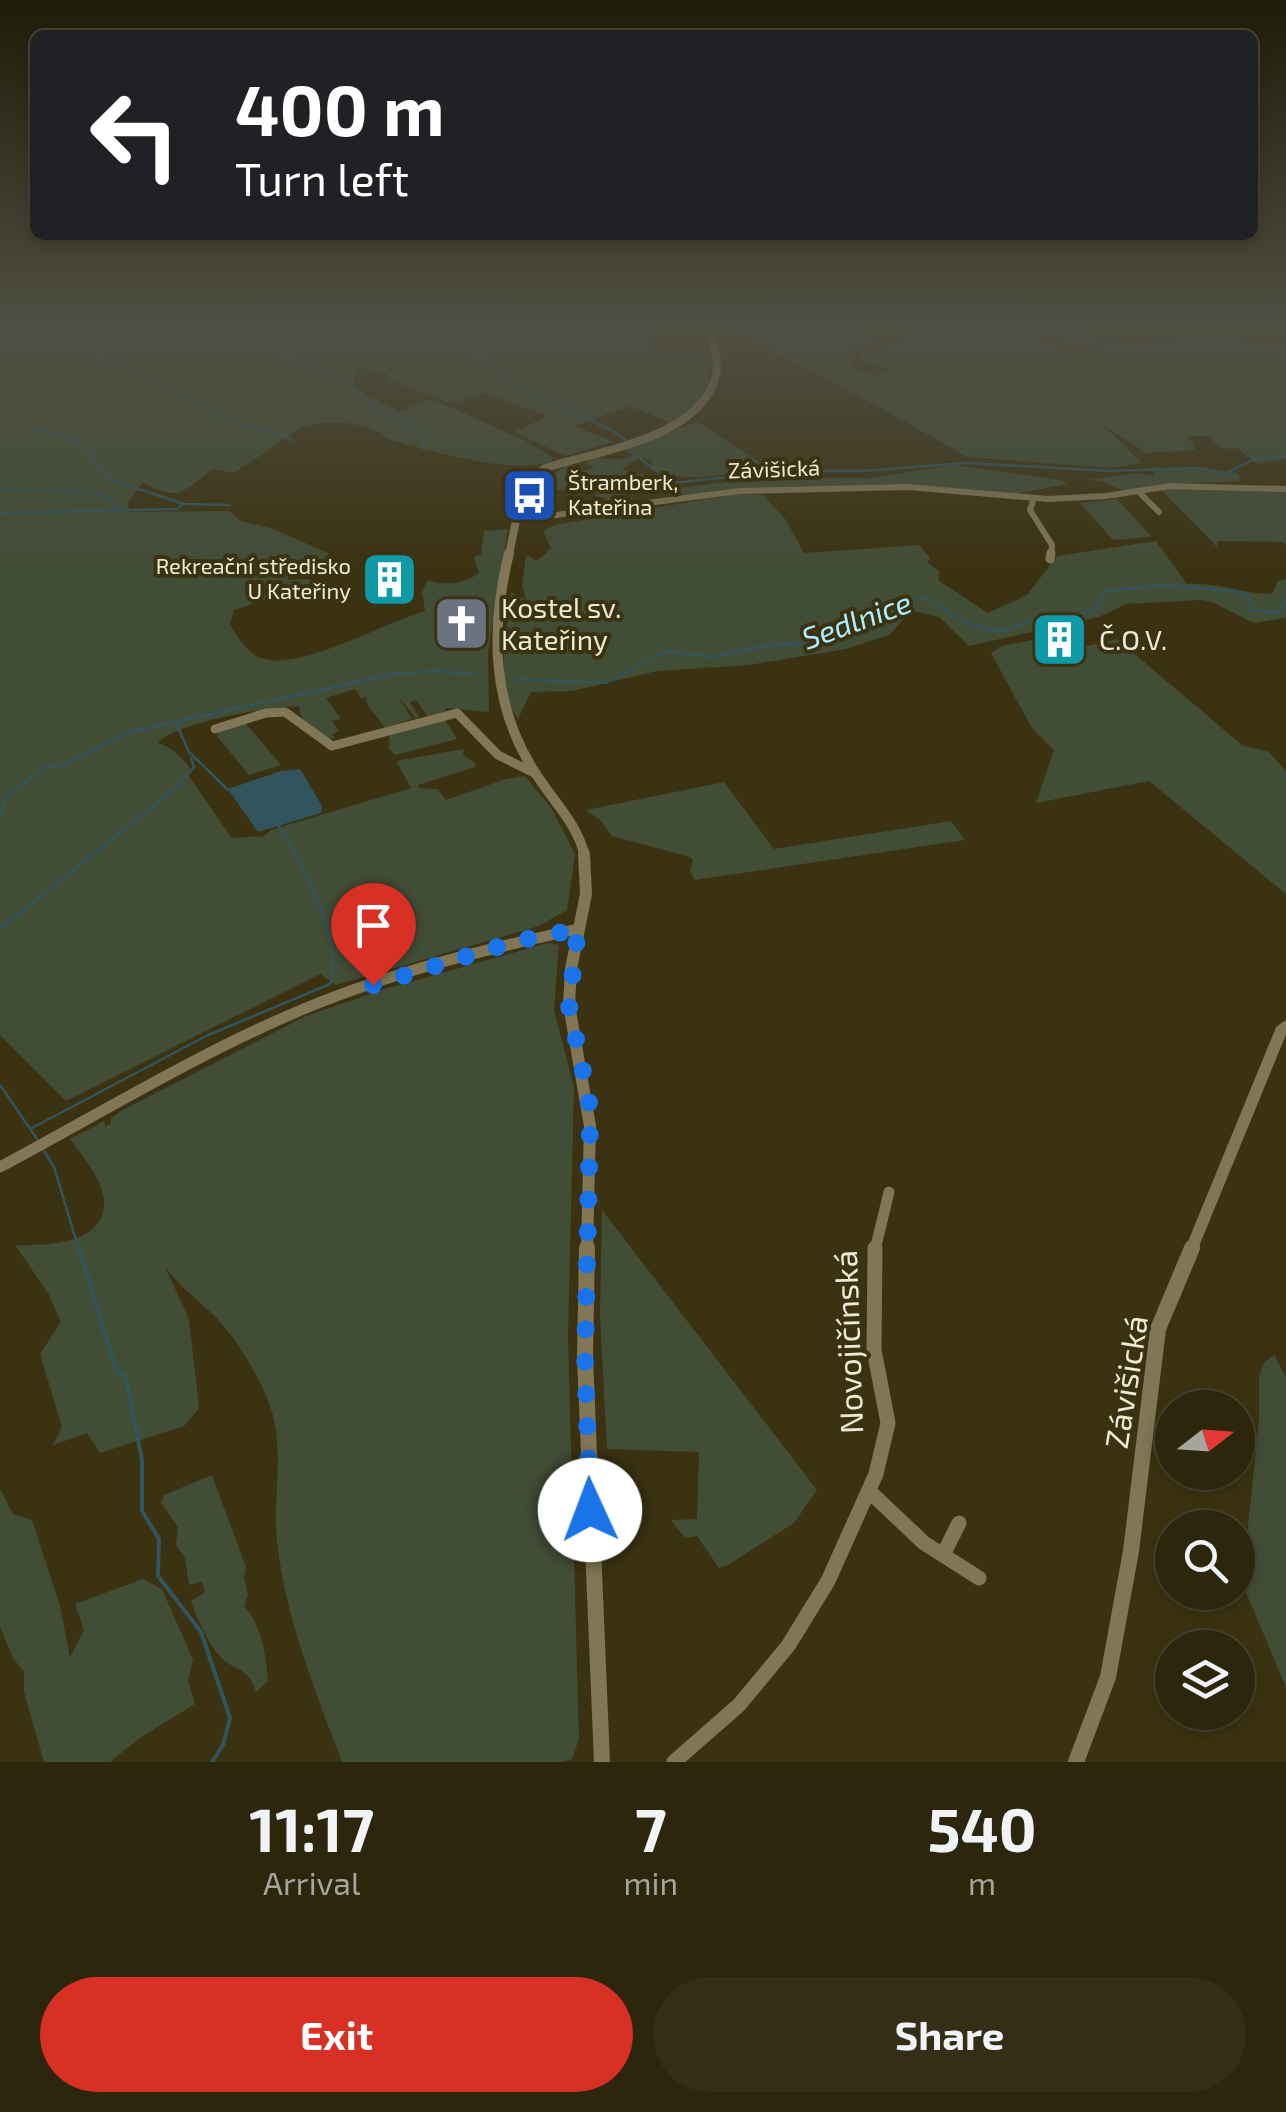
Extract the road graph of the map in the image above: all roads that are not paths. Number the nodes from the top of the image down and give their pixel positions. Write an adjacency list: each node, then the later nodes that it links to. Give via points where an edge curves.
1 (699, 404): 6 (street, via 669,430 543,469 527,484)
2 (1286, 488): 3 (street, Závišická)
3 (1138, 491): 4 (street, Závišická); 5 (street)
4 (1034, 498): 6 (street, Závišická, via 908,486 739,491); 7 (street, via 1030,510 1052,545)
5 (1160, 512)
6 (517, 524): 9 (street, via 502,588 496,683)
7 (1050, 559)
8 (215, 730): 9 (street, via 285,712 332,746 456,713 496,754)
9 (536, 774): 10 (street, via 584,850)
10 (578, 929): 12 (street, via 416,972 270,1024); 18 (street, via 569,1006 589,1100 585,1357)
11 (1286, 1027): 20 (street, Závišická, via 1158,1329 1108,1677)
12 (0, 1167)
13 (888, 1192): 14 (street, Novojičínská, via 874,1246 875,1356 888,1431)
14 (869, 1490): 16 (street); 19 (street, Novojičínská, via 808,1620 761,1685)
15 (959, 1523): 16 (street)
16 (943, 1555): 17 (street)
17 (979, 1578)
18 (602, 1762)
19 (674, 1762)
20 (1076, 1762)

